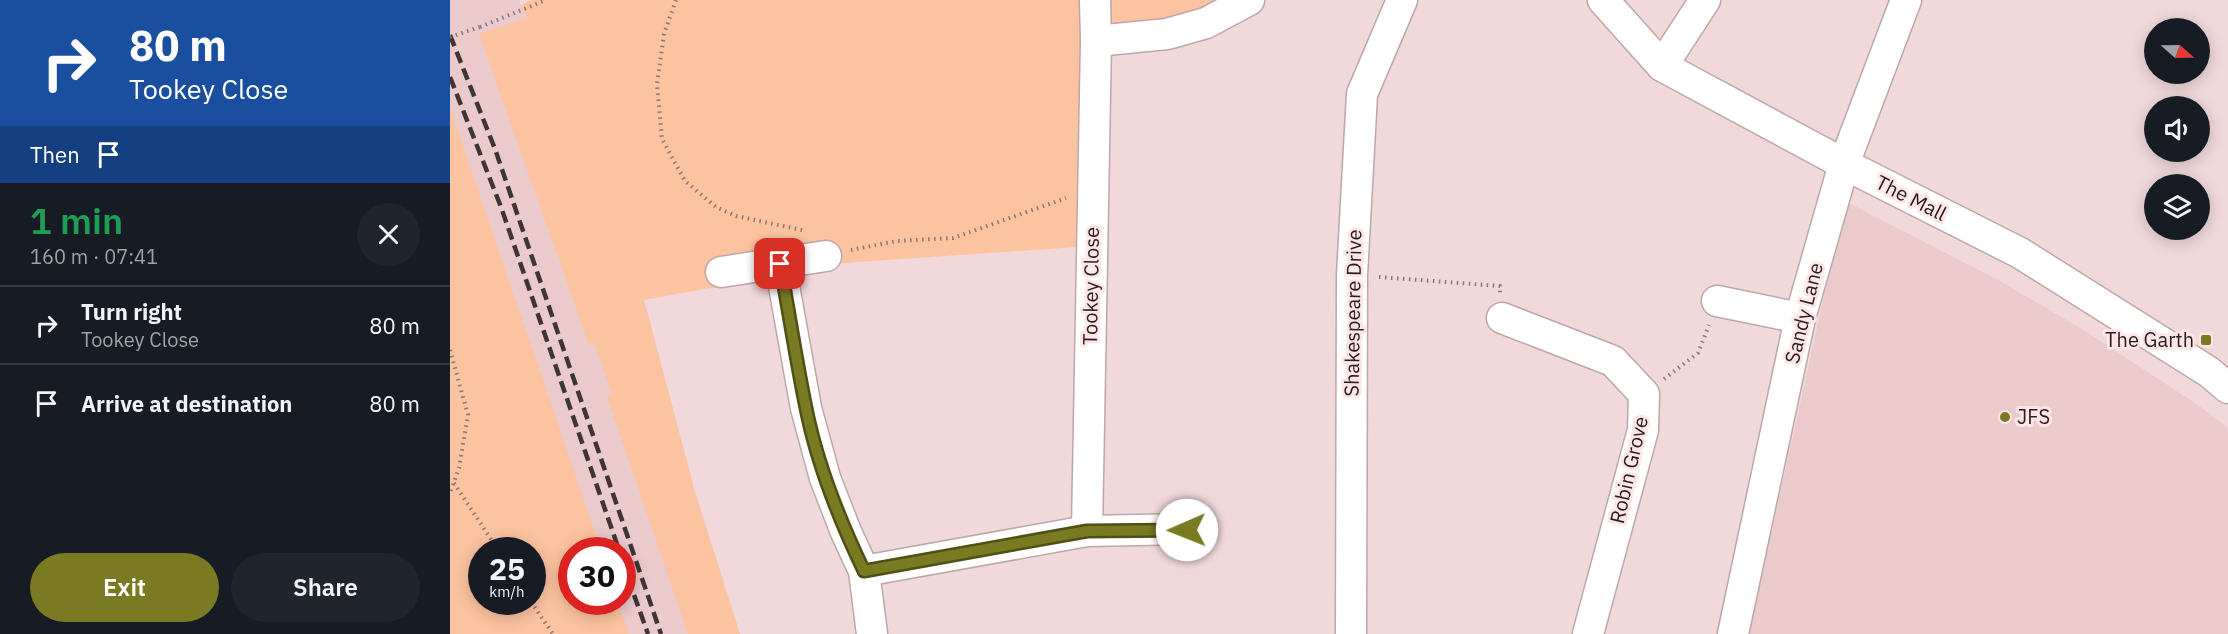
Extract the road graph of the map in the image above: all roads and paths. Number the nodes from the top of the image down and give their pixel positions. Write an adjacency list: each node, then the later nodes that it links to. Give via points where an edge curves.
1 (546, 0): 9 (path, bridge)
2 (676, 0): 14 (path, via 664,34 657,84 662,139 685,181 716,207 736,216 821,234)
3 (1095, 0): 10 (street, Tookey Close)
4 (1250, 0): 10 (street, via 1206,23 1167,34)
5 (1402, 0): 17 (street, Shakespeare Drive, via 1362,94)
6 (1603, 0): 11 (street, The Mall)
7 (1705, 0): 11 (street)
8 (1906, 0): 12 (street, Sandy Lane)
9 (450, 37)
10 (1096, 41): 13 (street, Tookey Close)
11 (1662, 66): 12 (street, The Mall)
12 (1844, 164): 20 (street, Sandy Lane); 22 (street, The Mall, via 2020,253 2209,372)
13 (1093, 190): 14 (path, via 953,238 897,241); 27 (street, Tookey Close)
14 (826, 256): 15 (street)
15 (780, 264): 16 (street); 29 (street, via 813,436 825,478)
16 (721, 272)
17 (1352, 275): 19 (path, via 1500,286); 33 (street, Shakespeare Drive)
18 (1717, 302): 20 (street); 23 (path, via 1698,353)
19 (1502, 318): 23 (street, Robin Grove, via 1613,361)
20 (1800, 318): 35 (street, Sandy Lane)
21 (450, 350): 24 (path, via 468,415)
22 (2228, 388)
23 (1644, 394): 34 (street, Robin Grove, via 1643,430)
24 (454, 483): 25 (path); 28 (path)
25 (450, 493)
26 (1187, 530): 27 (street)
27 (1087, 531): 29 (street)
28 (489, 537)
29 (864, 571): 32 (street)
30 (540, 615): 31 (path)
31 (553, 634)
32 (872, 634)
33 (1351, 634)
34 (1588, 634)
35 (1733, 634)

